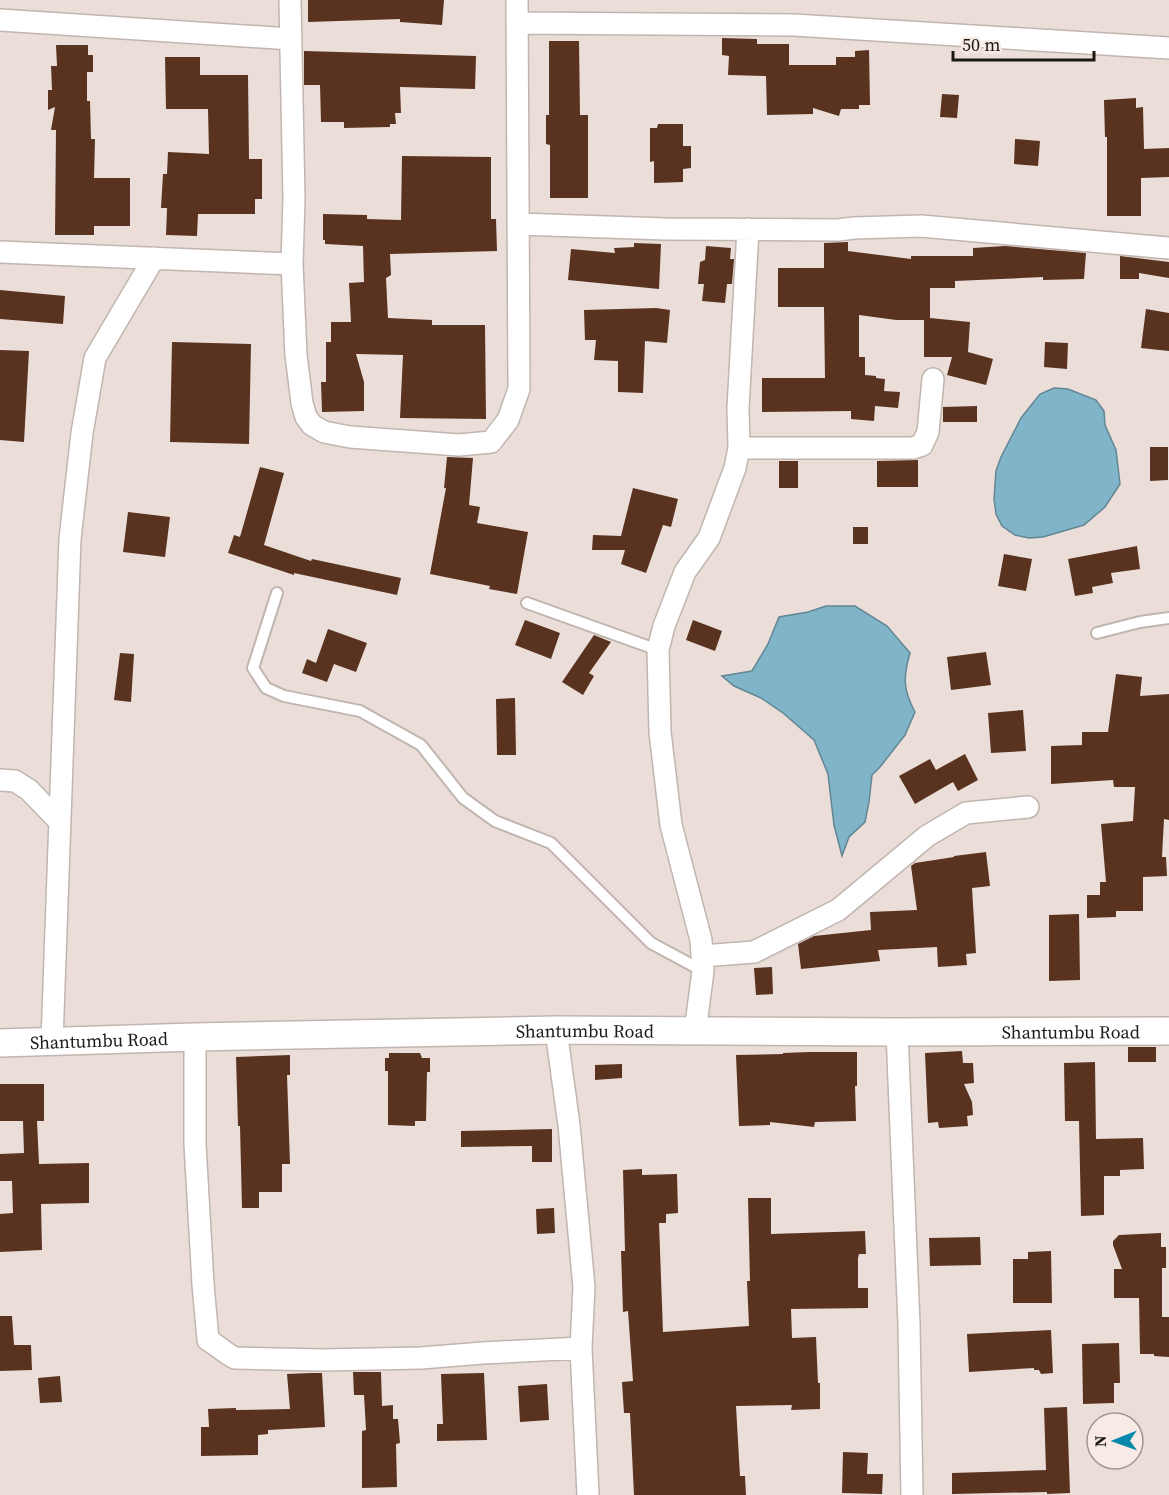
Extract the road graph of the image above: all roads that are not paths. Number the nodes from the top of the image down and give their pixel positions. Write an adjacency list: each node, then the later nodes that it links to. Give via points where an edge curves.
1 (290, 0): 5 (street)
2 (517, 0): 4 (street)
3 (0, 20): 5 (street)
4 (517, 23): 6 (street, via 794,25); 7 (street)
5 (291, 39): 12 (street)
6 (1169, 48)
7 (518, 224): 8 (street); 12 (street, via 519,389 508,420 491,442 459,445 350,437 324,432 312,425 302,403 296,355)
8 (748, 229): 9 (street, via 921,226); 14 (street)
9 (1169, 248)
10 (0, 252): 11 (street)
11 (154, 258): 12 (street); 22 (street, via 95,358 82,433 70,539)
12 (292, 264)
13 (933, 379): 14 (street, via 928,432 922,445)
14 (739, 448): 19 (street, via 722,507 709,538 685,572)
15 (277, 593): 23 (lane, via 253,668 266,688 284,696 360,711 421,745 463,798 495,821 551,843 651,944)
16 (527, 603): 19 (lane)
17 (1169, 618): 18 (lane)
18 (1097, 633)
19 (658, 650): 23 (street, via 660,732 671,825 701,940)
20 (0, 780): 22 (street, via 29,790)
21 (1028, 807): 23 (street, via 966,813 927,836 838,910 754,952)
22 (59, 821): 29 (street)
23 (702, 964): 26 (street)
24 (556, 1030): 26 (street, Shantumbu Road); 28 (street, Shantumbu Road); 31 (street, via 584,1287)
25 (1169, 1031): 27 (street, Shantumbu Road)
26 (695, 1032): 27 (street, Shantumbu Road)
27 (897, 1032): 33 (street)
28 (195, 1037): 29 (street, Shantumbu Road); 31 (street, via 195,1144 208,1340 235,1358 322,1360)
29 (52, 1042): 30 (street, Shantumbu Road)
30 (0, 1043)
31 (581, 1348): 32 (street)
32 (588, 1495)
33 (912, 1495)

